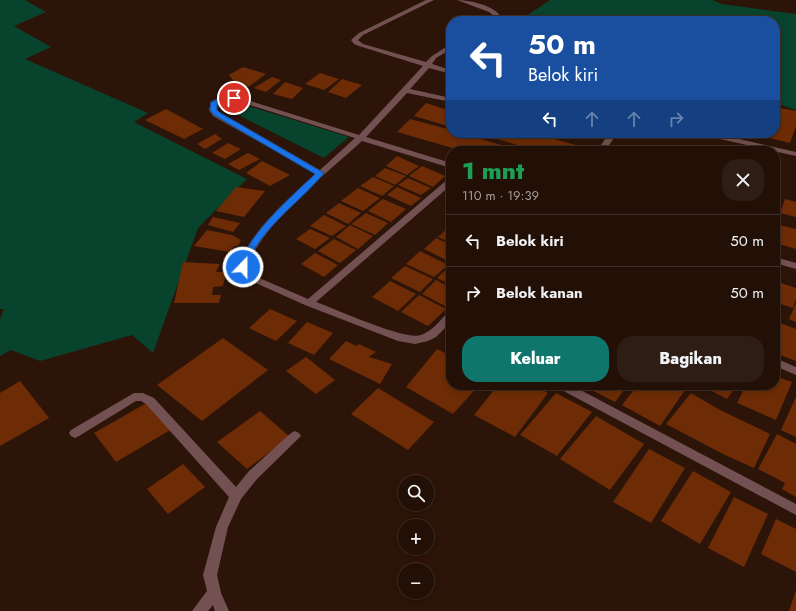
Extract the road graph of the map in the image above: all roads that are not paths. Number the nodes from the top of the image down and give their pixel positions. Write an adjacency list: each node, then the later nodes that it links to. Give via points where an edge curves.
1 (431, 0): 5 (street, via 361,34 354,40 361,45)
2 (460, 0): 3 (street, via 491,11)
3 (495, 16)
4 (446, 49): 5 (street)
5 (426, 65): 6 (street); 7 (street)
6 (446, 71)
7 (405, 90): 8 (street); 9 (street)
8 (446, 99)
9 (360, 138): 14 (street); 15 (street); 15 (street, via 234,98 222,99 214,104 213,110 216,114)
10 (724, 138): 11 (street)
11 (760, 146)
12 (780, 150): 13 (street)
13 (796, 154)
14 (446, 164)
15 (320, 173): 19 (street, via 252,245 243,267 254,279)
16 (446, 185): 19 (street)
17 (780, 261): 18 (street)
18 (796, 266)
19 (309, 302): 20 (street, via 398,337 415,340 432,334)
20 (446, 321)
21 (780, 364): 22 (street)
22 (796, 371)
23 (571, 390): 27 (street)
24 (75, 432): 26 (street, via 134,397 143,397 150,401)
25 (295, 436): 26 (street, via 253,475)
26 (236, 496): 28 (street, via 222,527 210,575)
27 (796, 510)
28 (214, 593): 29 (street); 30 (street)
29 (199, 611)
30 (222, 611)

